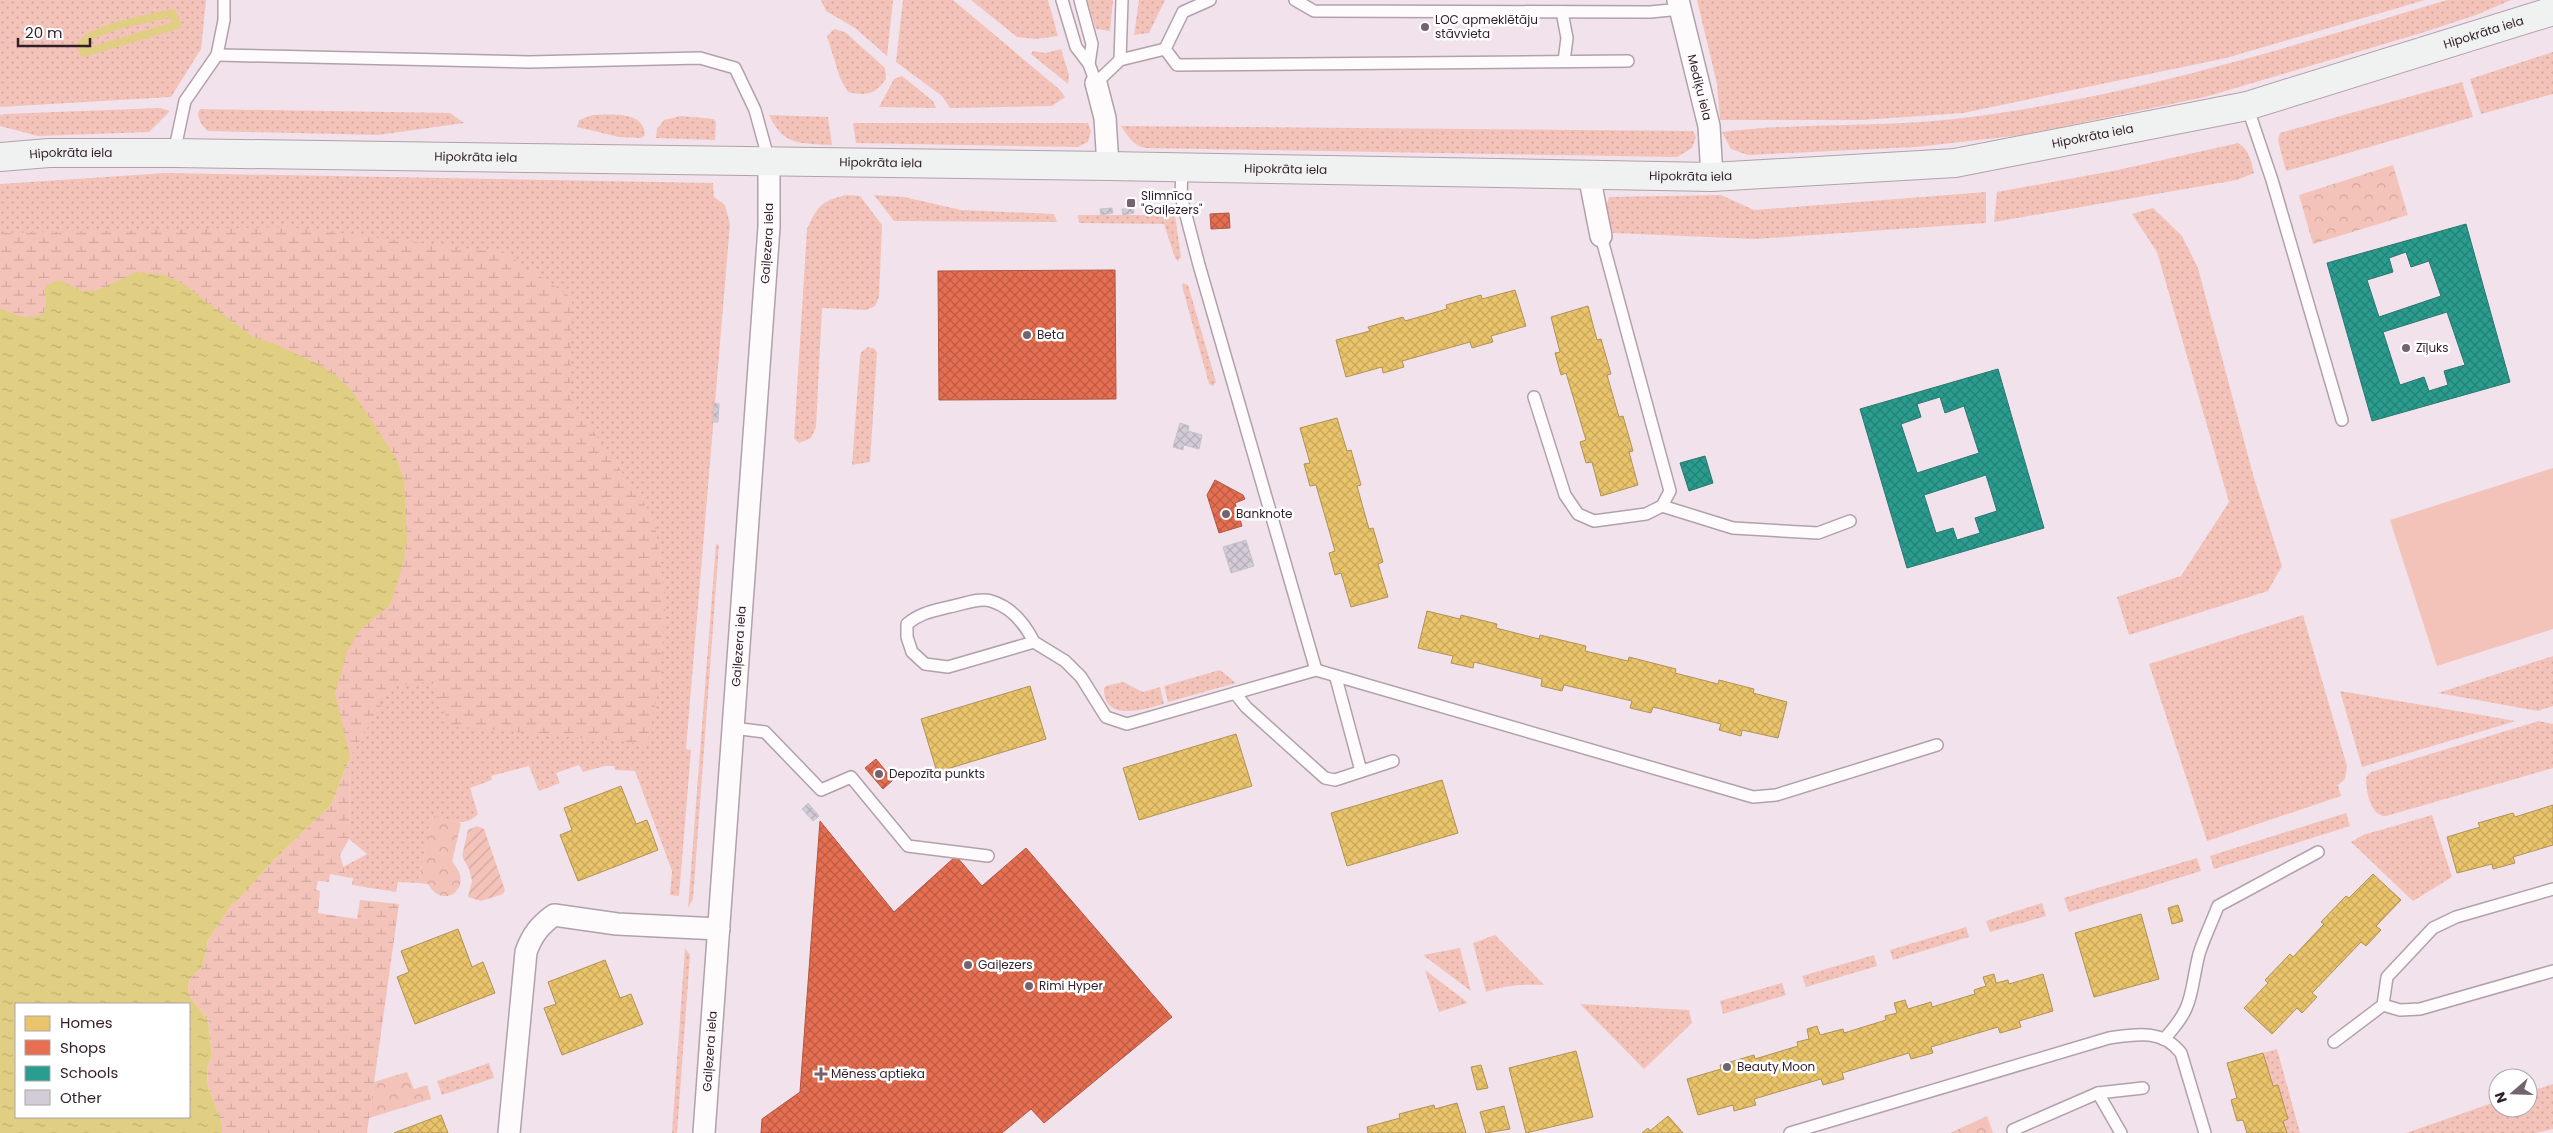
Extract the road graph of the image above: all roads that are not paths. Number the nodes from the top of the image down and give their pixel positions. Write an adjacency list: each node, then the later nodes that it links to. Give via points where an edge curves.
1 (224, 0): 12 (lane)
2 (1062, 0): 16 (lane, via 1076,47)
3 (1080, 0): 16 (lane, via 1092,44)
4 (1122, 0): 13 (lane)
5 (1210, 0): 11 (lane, via 1183,12)
6 (1295, 0): 8 (lane, via 1314,11)
7 (1680, 4): 10 (lane, via 1650,12); 24 (street, Mediķu iela, via 1709,126)
8 (1371, 5): 10 (lane)
9 (2553, 11): 17 (street, Hipokrāta iela)
10 (1562, 12): 14 (lane, via 1566,38)
11 (1165, 49): 13 (lane); 14 (lane, via 1177,65)
12 (217, 56): 18 (lane, via 185,102); 20 (lane, via 529,62 700,58 734,68 755,110)
13 (1120, 60): 16 (lane)
14 (1564, 61): 15 (lane)
15 (1628, 61)
16 (1093, 74): 21 (street, via 1105,118)
17 (2247, 106): 24 (street, Hipokrāta iela, via 1955,163); 27 (lane)
18 (174, 152): 19 (street, Hipokrāta iela, via 49,153); 20 (street, Hipokrāta iela)
19 (0, 157)
20 (769, 161): 21 (street, Hipokrāta iela); 34 (street, Gaiļezera iela, via 769,227)
21 (1108, 166): 22 (street, Hipokrāta iela)
22 (1182, 168): 23 (street, Hipokrāta iela); 31 (lane, via 1181,196 1199,264)
23 (1589, 176): 24 (street, Hipokrāta iela); 25 (street)
24 (1712, 177)
25 (1602, 236): 28 (lane, via 1670,491)
26 (1534, 396): 28 (lane, via 1565,495 1578,514 1594,521 1646,514)
27 (2342, 420)
28 (1662, 506): 29 (lane, via 1733,528 1818,533)
29 (1850, 521)
30 (1034, 642): 30 (lane, via 948,667 925,664 912,652 907,624 918,615 990,600 1009,610 1026,626); 33 (lane, via 1081,677 1106,717 1128,724)
31 (1316, 670): 32 (lane); 33 (lane)
32 (1336, 678): 35 (lane, via 1753,797 1776,795); 37 (lane)
33 (1235, 694): 37 (lane, via 1325,778 1335,780)
34 (733, 728): 39 (lane, via 765,732 821,790 851,777 908,846); 41 (street, Gaiļezera iela)
35 (1937, 745)
36 (1393, 760): 37 (lane)
37 (1361, 771)
38 (2318, 852): 44 (lane, via 2218,906 2200,952 2189,1005)
39 (988, 856)
40 (2553, 889): 43 (lane, via 2456,917 2433,928 2387,977)
41 (720, 929): 49 (street, via 617,924 554,915 542,923 526,952); 50 (street, Gaiļezera iela)
42 (2553, 971): 43 (lane, via 2420,1010 2400,1010)
43 (2383, 1005): 45 (lane)
44 (2164, 1039): 51 (lane, via 2137,1034 2109,1038); 53 (lane, via 2181,1053)
45 (2334, 1042)
46 (2144, 1088): 47 (lane)
47 (2098, 1092): 48 (lane); 52 (lane)
48 (2013, 1130)
49 (509, 1133)
50 (704, 1133)
51 (1790, 1133)
52 (2121, 1133)
53 (2205, 1133)

